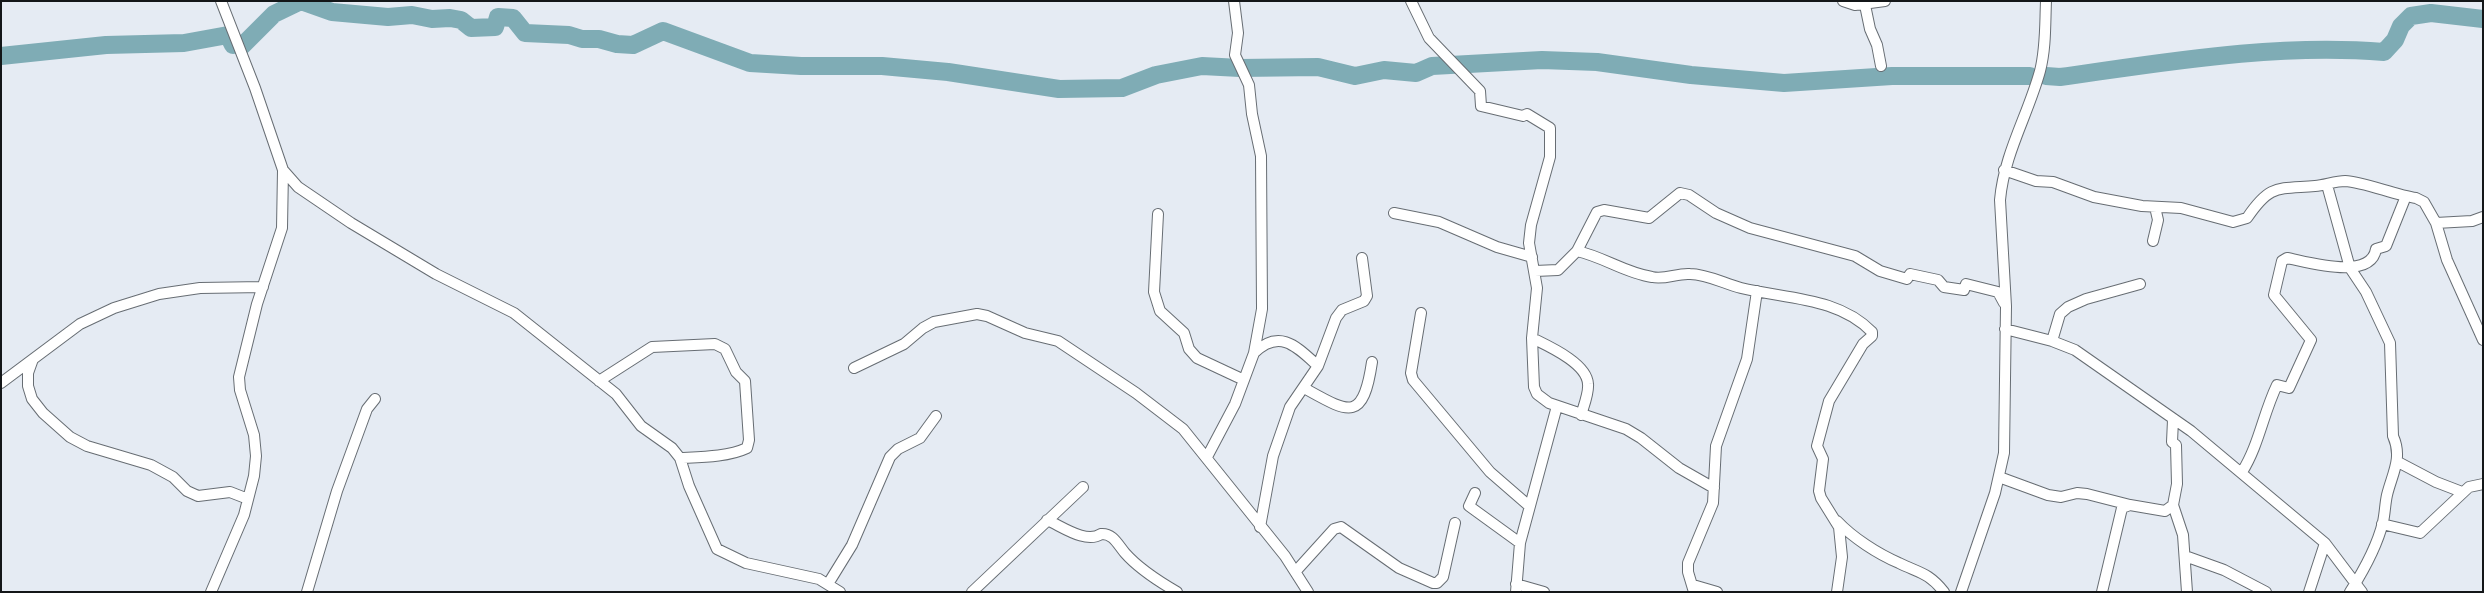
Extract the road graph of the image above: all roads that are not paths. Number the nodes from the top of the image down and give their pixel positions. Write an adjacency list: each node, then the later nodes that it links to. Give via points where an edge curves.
1 (221, 1): 9 (street)
2 (1234, 1): 33 (street, via 1238,33 1236,55 1249,85 1261,156 1262,310)
3 (1411, 1): 20 (street, via 1429,38 1480,91 1481,106 1527,114 1550,128 1549,165 1531,225)
4 (1843, 1): 7 (street)
5 (1885, 1): 7 (street)
6 (2046, 1): 10 (street, via 2040,69)
7 (1865, 5): 8 (street)
8 (1881, 66)
9 (282, 170): 25 (street, via 282,228); 39 (street, via 316,201 366,232 436,274 514,313)
10 (2004, 170): 13 (street, via 2036,181 2053,182 2094,197); 27 (street, via 2000,200)
11 (2327, 185): 12 (street, via 2345,181); 13 (street, via 2290,186 2270,191 2247,218 2233,222 2181,208); 22 (street)
12 (2406, 196): 17 (street, via 2424,202); 22 (street, via 2386,246 2376,249 2375,258 2369,263)
13 (2155, 207): 18 (street, via 2158,220)
14 (1394, 213): 20 (street, via 1439,222 1488,244)
15 (1158, 214): 38 (street, via 1154,292 1160,311 1184,332 1189,350 1197,358)
16 (2483, 218): 17 (street)
17 (2436, 223): 31 (street, via 2447,260)
18 (2153, 241)
19 (1577, 251): 23 (street, via 1558,270); 26 (street, via 1638,274 1666,278 1690,274); 27 (street, via 1597,212 1604,210 1649,218 1680,193 1694,197 1716,213 1750,228 1855,256 1880,271 1906,279 1910,274 1938,280 1944,287 1964,290 1966,284 1998,292)
20 (1532, 257): 23 (street)
21 (1362, 258): 36 (street, via 1366,296 1359,303 1342,310 1336,318)
22 (2350, 268): 49 (street, via 2366,292 2390,343 2393,436 2398,446); 50 (street, via 2287,258 2282,261 2274,295 2311,340 2289,388 2277,385 2258,442)
23 (1535, 270): 30 (street)
24 (2140, 284): 32 (street, via 2068,306 2060,314)
25 (263, 286): 34 (street, via 200,288 130,302 80,324); 57 (street, via 239,377 255,446 254,476)
26 (1757, 292): 54 (street, via 1747,359 1716,446); 62 (street, via 1838,308 1872,332 1829,401 1817,446 1823,458 1819,491)
27 (2006, 306): 29 (street)
28 (1421, 313): 58 (street, via 1411,373 1413,380 1490,472)
29 (2005, 329): 32 (street); 51 (street, via 2004,440)
30 (1532, 338): 43 (street, via 1534,387 1542,398); 44 (street, via 1572,361 1587,376)
31 (2483, 340)
32 (2052, 341): 46 (street, via 2094,362)
33 (1254, 353): 36 (street, via 1270,342 1288,342); 38 (street)
34 (33, 358): 40 (street); 57 (street, via 28,373 32,399 70,437 87,446 150,465 173,477 187,492 198,496 230,492)
35 (1372, 362): 41 (street, via 1364,397 1350,408 1331,403)
36 (1318, 366): 41 (street)
37 (854, 368): 47 (street, via 904,344 934,322 982,314 1025,333 1058,341 1177,424)
38 (1244, 380): 47 (street)
39 (599, 381): 48 (street, via 616,394 641,426 672,448); 48 (street, via 652,347 715,344 725,350 736,372 745,381 747,448)
40 (1, 383)
41 (1304, 388): 65 (street, via 1290,407 1281,431)
42 (375, 399): 75 (street, via 367,409 337,491)
43 (1557, 406): 44 (street); 58 (street)
44 (1582, 414): 54 (street, via 1626,429 1678,468)
45 (936, 416): 70 (street, via 920,438 890,457 852,545)
46 (2174, 420): 50 (street); 60 (street, via 2172,442 2176,445 2177,478)
47 (1207, 457): 65 (street)
48 (680, 458): 70 (street, via 717,549 746,563 808,576)
49 (2398, 462): 55 (street); 64 (street)
50 (2242, 472): 66 (street)
51 (1999, 478): 59 (street, via 2048,495 2087,494); 84 (street)
52 (2483, 484): 55 (street, via 2473,485)
53 (1083, 487): 61 (street)
54 (1714, 488): 72 (street, via 1708,518 1688,563)
55 (2462, 492): 64 (street, via 2420,533)
56 (1475, 493): 67 (street, via 1469,506)
57 (248, 499): 74 (street)
58 (1528, 506): 67 (street)
59 (2130, 506): 60 (street, via 2165,511); 85 (street, via 2120,512)
60 (2172, 506): 68 (street, via 2184,535)
61 (1047, 520): 77 (street); 78 (street, via 1088,538 1109,535 1126,554)
62 (1837, 521): 82 (street, via 1842,557); 83 (street, via 1848,532 1893,560 1926,573)
63 (1455, 523): 69 (street, via 1442,576 1437,583 1399,568 1341,527 1334,529)
64 (2382, 524): 73 (street)
65 (1260, 527): 69 (street)
66 (2324, 542): 73 (street); 88 (street)
67 (1520, 543): 71 (street)
68 (2185, 556): 86 (street); 87 (street, via 2212,564)
69 (1296, 571): 79 (street)
70 (828, 584): 76 (street)
71 (1516, 588): 80 (street)
72 (1693, 588): 81 (street)
73 (2356, 589)
74 (212, 592)
75 (307, 592)
76 (840, 592)
77 (972, 592)
78 (1176, 592)
79 (1308, 592)
80 (1544, 592)
81 (1717, 592)
82 (1837, 592)
83 (1944, 592)
84 (1961, 592)
85 (2102, 592)
86 (2187, 592)
87 (2266, 592)
88 (2309, 592)

